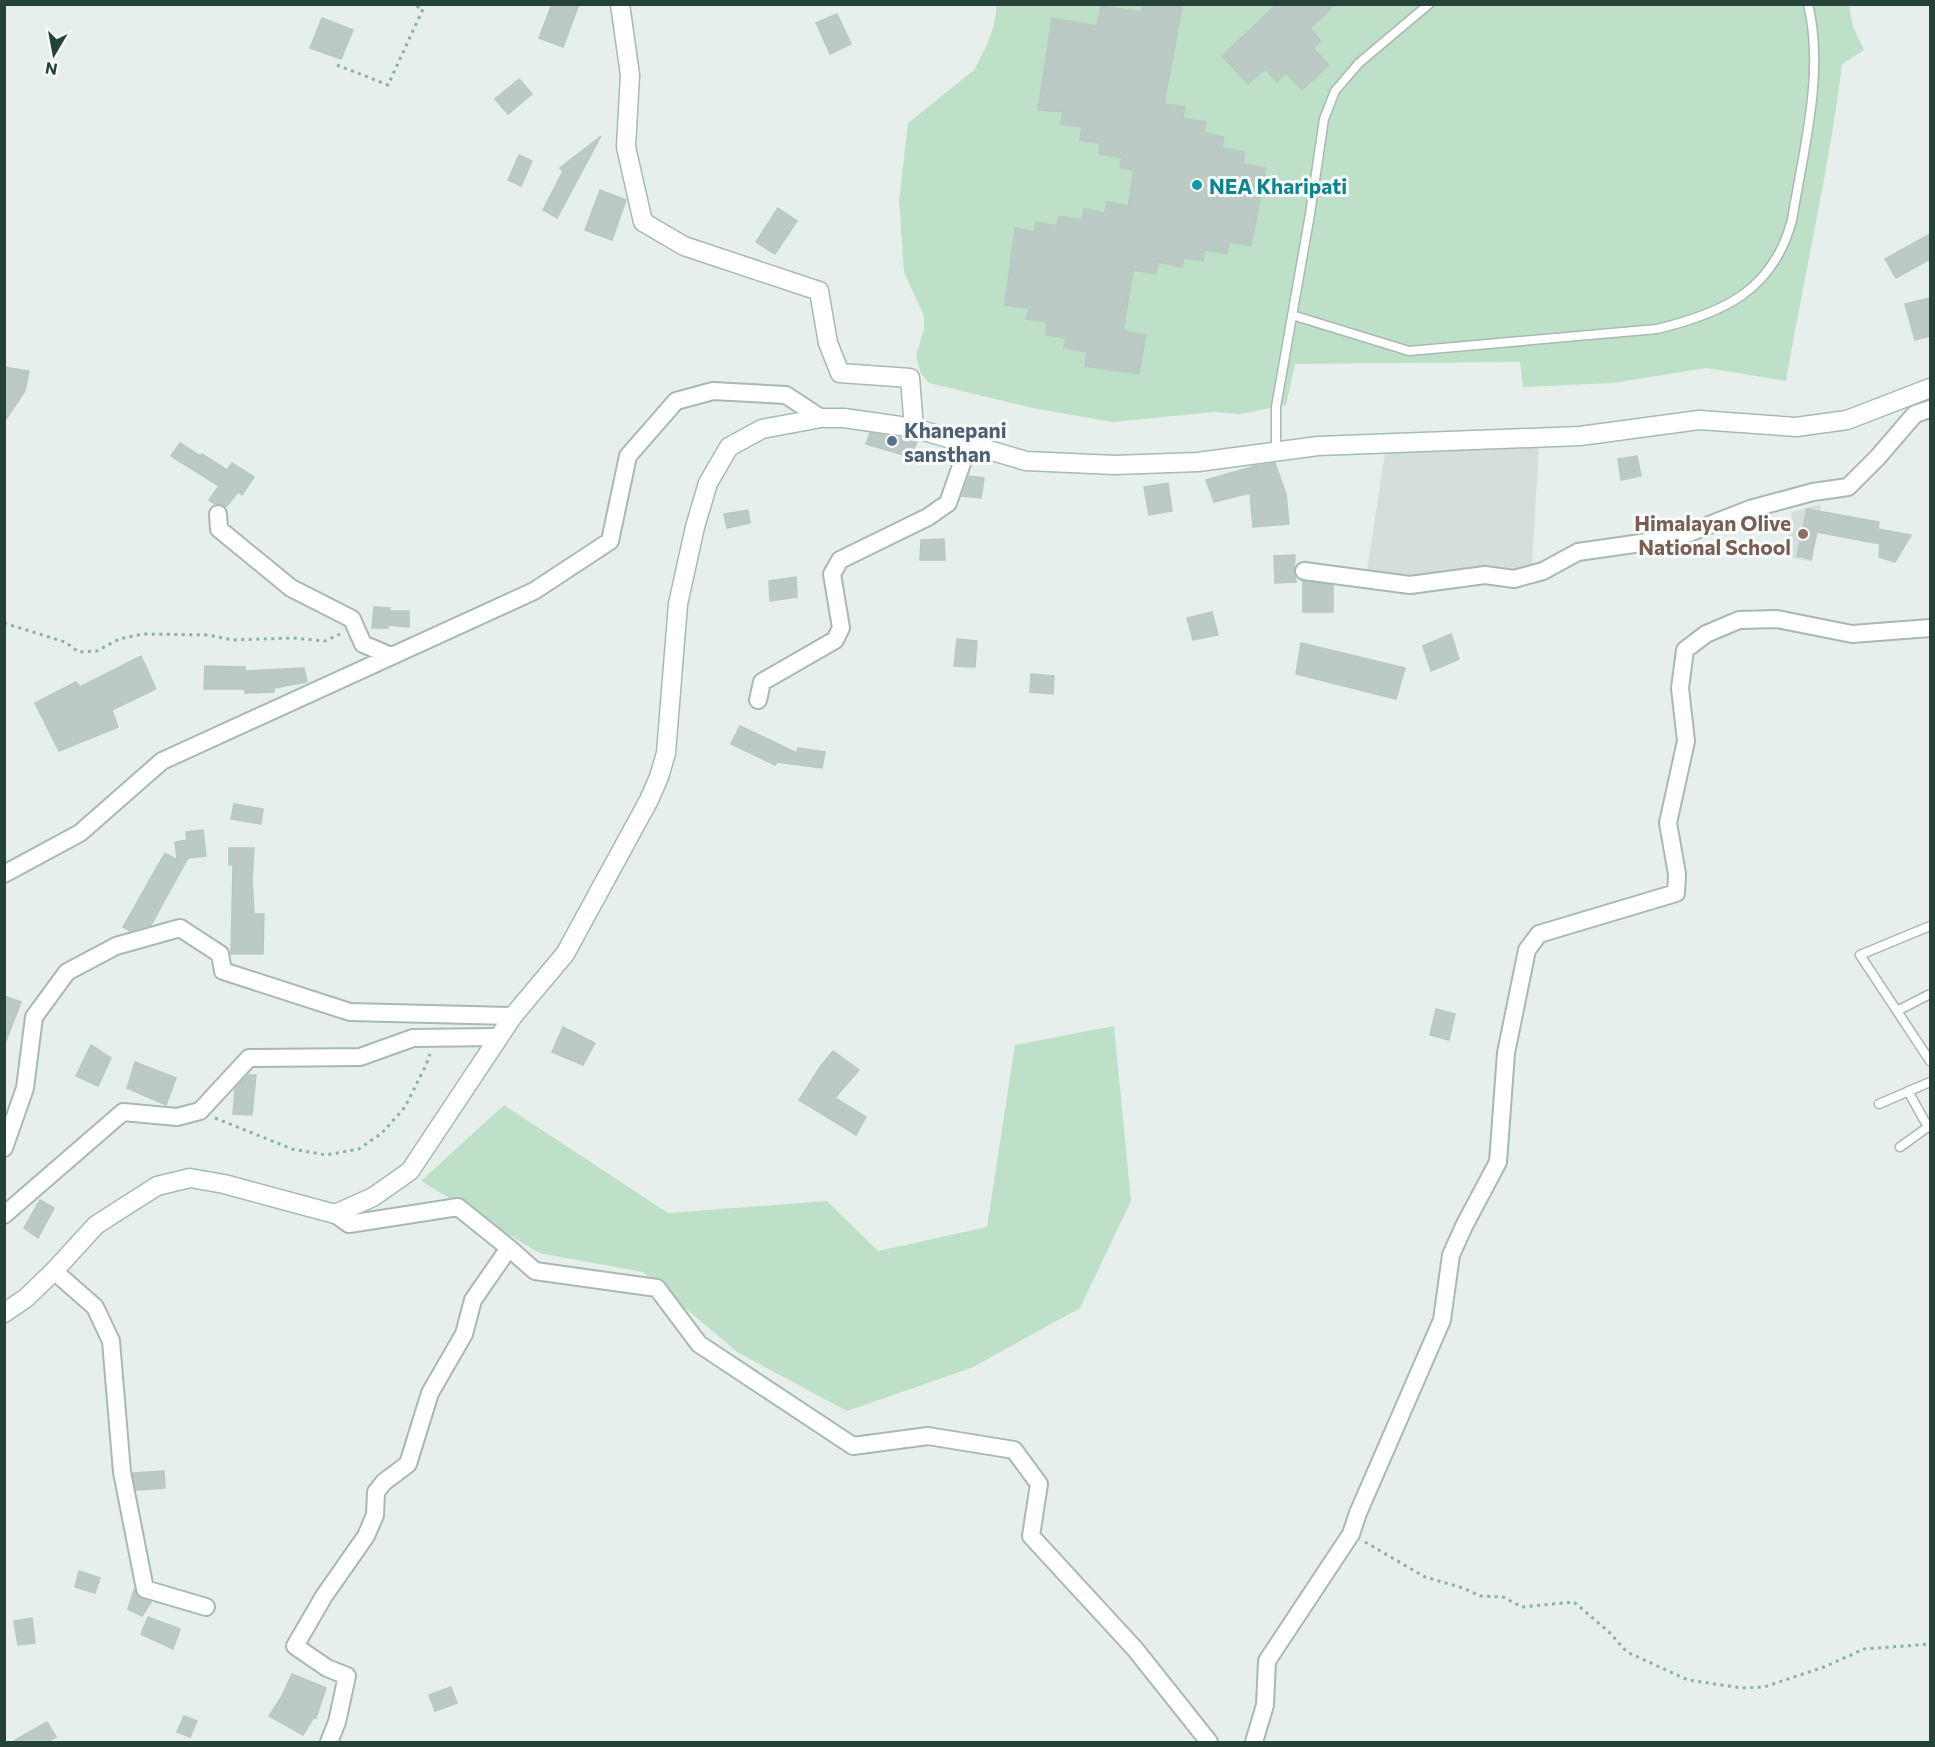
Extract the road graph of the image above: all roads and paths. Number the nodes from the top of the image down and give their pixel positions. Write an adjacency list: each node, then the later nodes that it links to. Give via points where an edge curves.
1 (412, 4): 5 (path, via 423,9 388,85)
2 (620, 4): 10 (main road, via 630,75 626,147 642,222 684,246 819,291 828,343 840,373 910,378)
3 (1429, 4): 6 (lane, via 1359,63 1335,91 1324,119)
4 (1808, 4): 6 (lane, via 1815,78 1792,220 1785,243 1770,268 1727,306 1657,329 1410,351)
5 (337, 65)
6 (1292, 315): 12 (lane, via 1276,407)
7 (1930, 388): 12 (main road, via 1847,420 1796,427 1700,420 1580,436)
8 (1930, 409): 14 (street, via 1915,414 1848,487 1812,492 1750,509 1676,538 1578,552 1544,571 1514,579 1485,575 1410,585)
9 (821, 418): 10 (main road); 18 (street, via 786,396 713,391 676,402 628,456 610,541 534,591); 24 (main road, via 762,429 729,447 708,483 678,604 666,753 659,777 565,954)
10 (914, 428): 11 (main road)
11 (968, 446): 12 (main road, via 1026,461 1092,464 1198,462); 19 (street, via 948,503 928,518 840,560 832,574 841,628 835,640 762,682)
12 (1276, 450)
13 (218, 514): 16 (street, via 219,529 237,544 291,588 352,619)
14 (1304, 571)
15 (4, 623): 16 (path, via 64,642 79,652 98,651 119,639 142,634 325,641)
16 (355, 627): 18 (street, via 363,644)
17 (1930, 627): 39 (street, via 1852,634 1777,619 1739,620 1706,634 1685,650 1680,688 1686,741 1668,823 1677,874 1676,893 1539,934 1527,950 1506,1053 1498,1162 1451,1255 1442,1320)
18 (391, 656): 20 (street, via 162,761 80,833)
19 (758, 699)
20 (4, 874)
21 (1930, 926): 23 (lane, via 1860,955)
22 (1930, 994): 23 (lane)
23 (1898, 1011): 27 (lane)
24 (513, 1016): 26 (main road); 32 (street, via 350,1012 223,971 220,954 180,928 116,946 67,972 34,1017 25,1088)
25 (435, 1037): 26 (street); 31 (street, via 413,1038 360,1057 249,1058); 31 (path, via 405,1107 359,1149 326,1155 292,1149)
26 (498, 1037): 34 (main road, via 410,1171 373,1197)
27 (1930, 1061)
28 (1930, 1082): 29 (lane)
29 (1908, 1091): 30 (lane); 33 (lane, via 1928,1127)
30 (1879, 1104)
31 (200, 1111): 35 (street, via 177,1117 123,1112)
32 (4, 1148)
33 (1900, 1148)
34 (335, 1214): 36 (street, via 349,1224 458,1207); 37 (main road, via 190,1178 157,1186 96,1225)
35 (4, 1215)
36 (509, 1248): 42 (street, via 473,1300 464,1334 430,1393 408,1464 376,1492 375,1515 366,1536 324,1596 296,1646 327,1668 347,1676); 43 (street, via 534,1271 657,1288 699,1344 853,1446 928,1436 1014,1449 1039,1484 1031,1536 1135,1649)
37 (54, 1271): 38 (main road); 40 (street, via 95,1307 111,1341 122,1472 145,1588)
38 (4, 1313)
39 (1351, 1533): 41 (path, via 1425,1576 1480,1596 1503,1597 1522,1607 1574,1602 1627,1652 1688,1680 1742,1688 1764,1687 1864,1649); 44 (street, via 1267,1661 1265,1706)
40 (206, 1607)
41 (1930, 1644)
42 (329, 1743)
43 (1209, 1743)
44 (1254, 1743)

